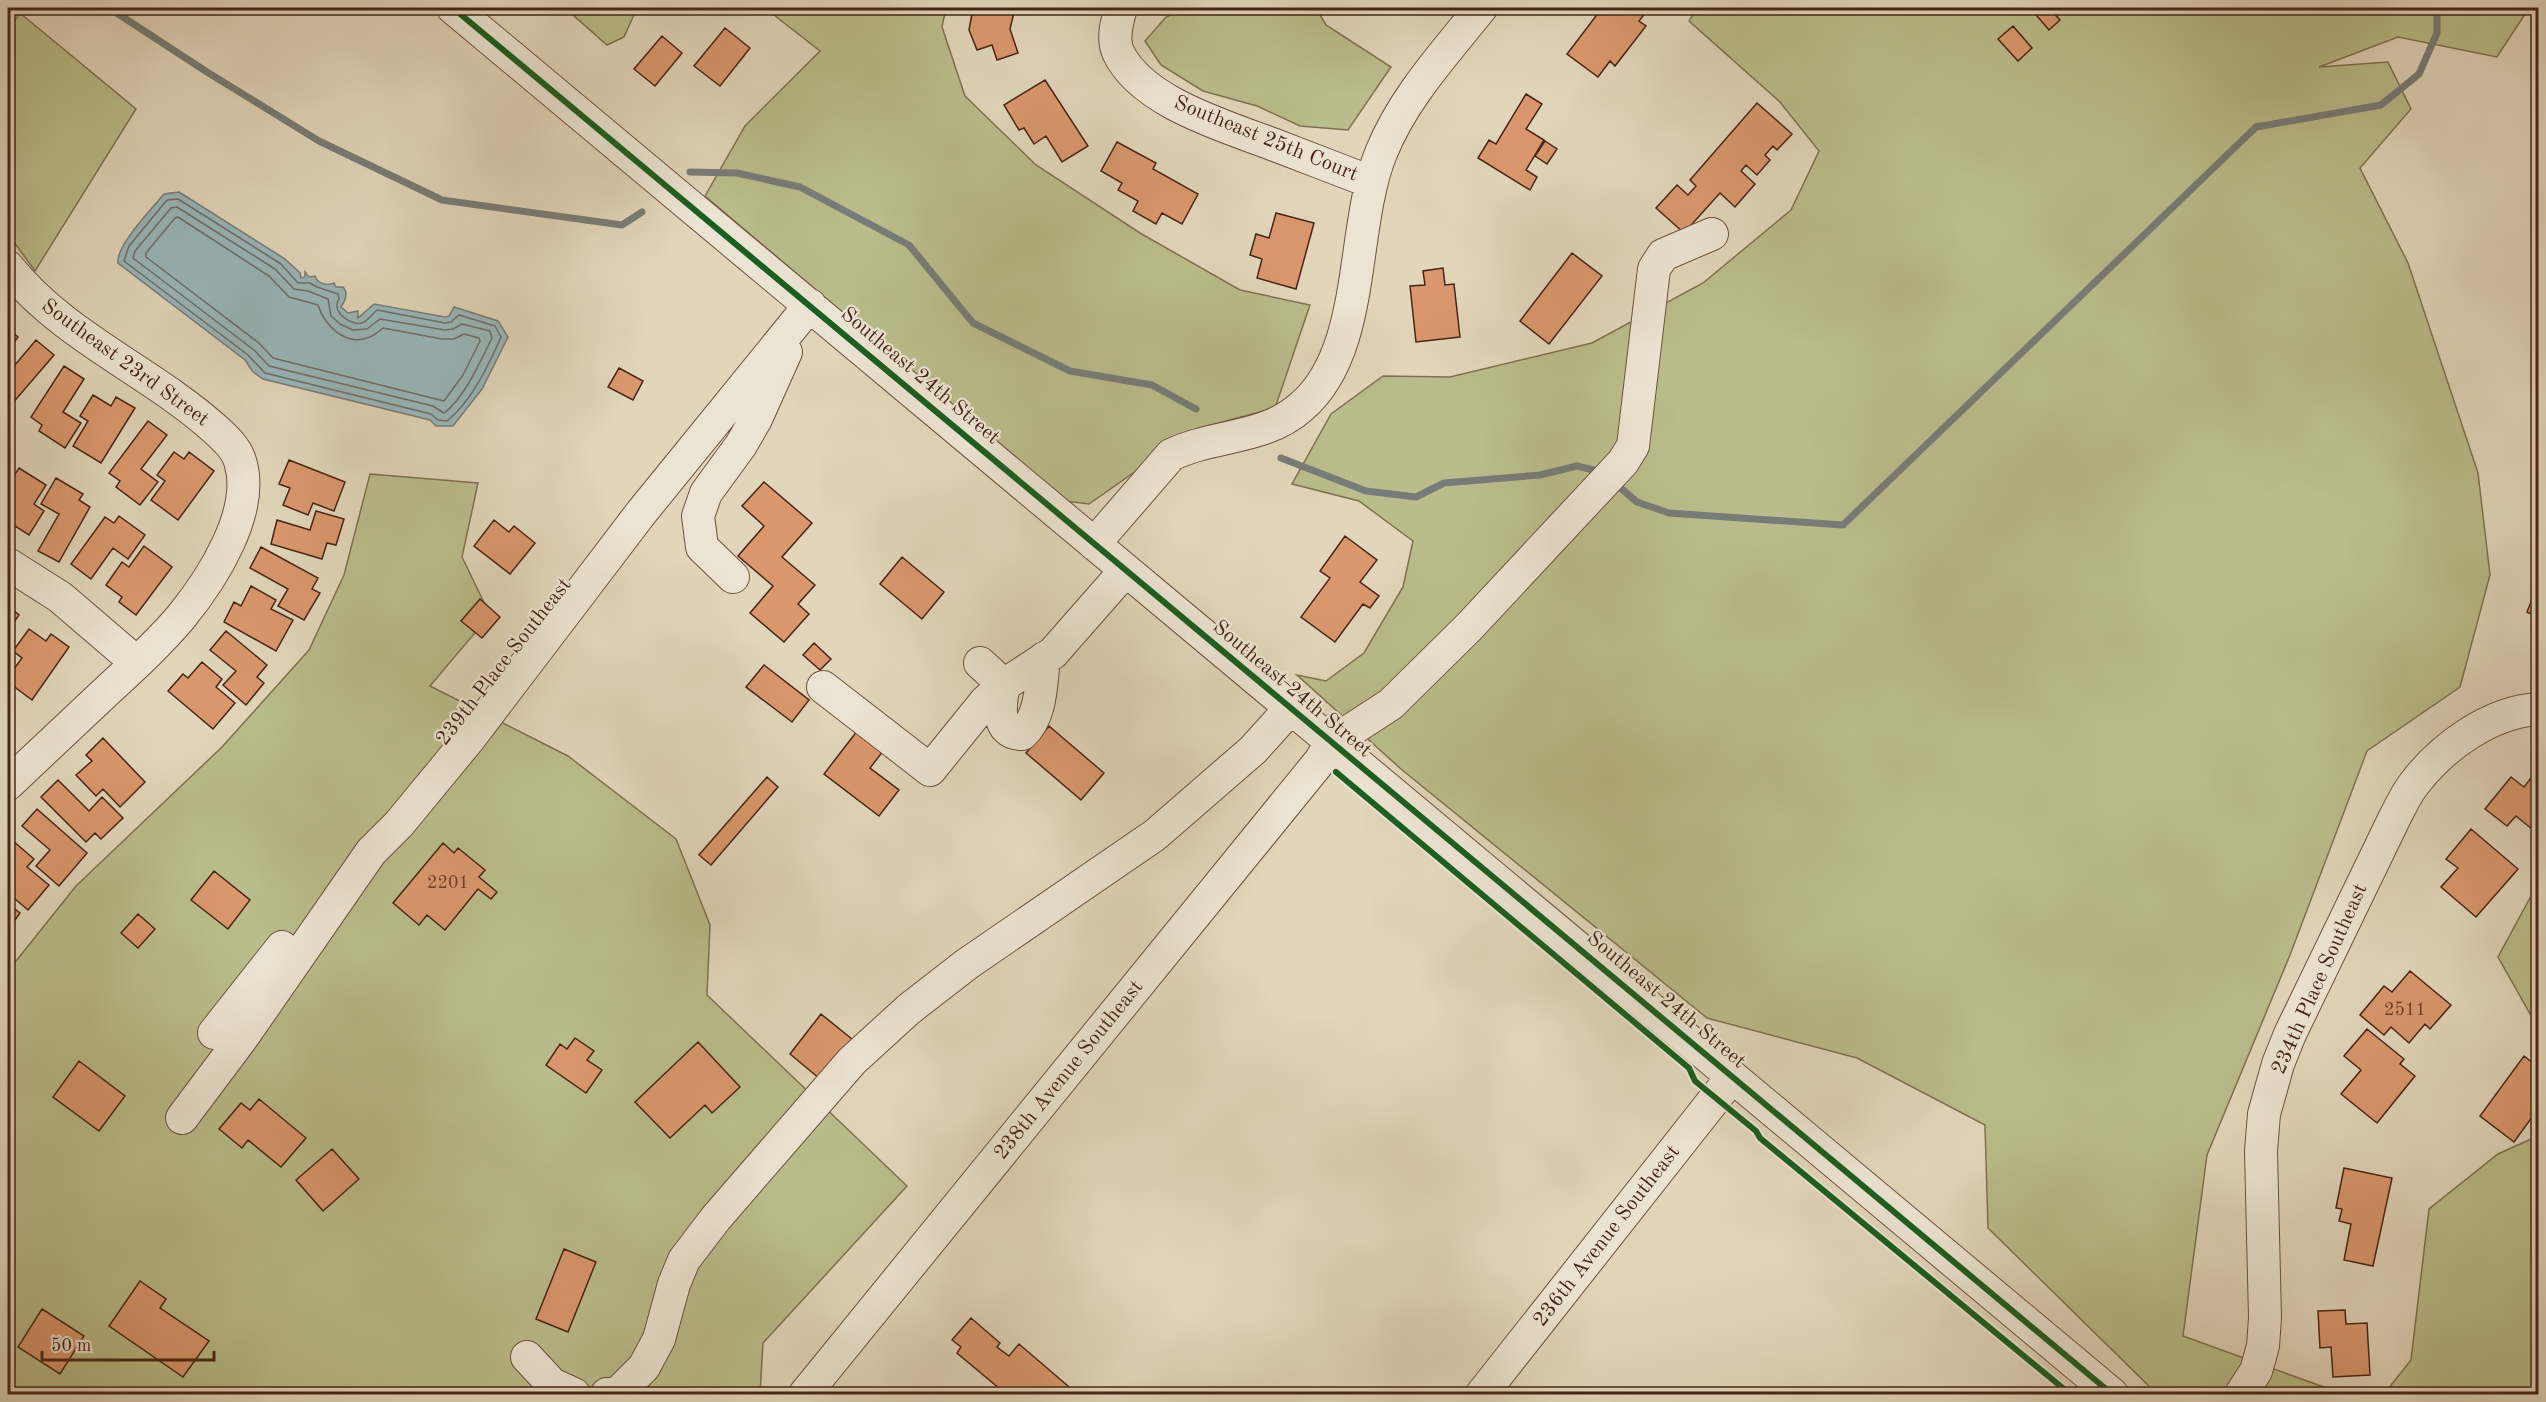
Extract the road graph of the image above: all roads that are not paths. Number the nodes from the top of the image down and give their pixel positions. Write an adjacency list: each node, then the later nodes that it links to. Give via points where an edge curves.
1 (453, 8): 7 (street, Southeast 24th Street)
2 (1121, 8): 4 (street, Southeast 25th Court, via 1116,25 1118,51 1144,84 1203,118)
3 (1481, 8): 4 (street, via 1405,107 1391,130)
4 (1371, 182): 8 (street, via 1345,331 1336,362 1324,384 1283,421 1235,438 1187,447 1171,455)
5 (1712, 234): 19 (street, via 1663,255 1654,268 1634,446 1469,627 1391,704)
6 (8, 267): 13 (street, Southeast 23rd Street, via 46,308 213,427 240,459 244,486 239,518 205,586)
7 (807, 303): 8 (street, Southeast 24th Street); 11 (street, via 756,419 706,493 698,516 702,547); 21 (street, 239th Place Southeast); 23 (street, via 469,739 372,852)
8 (1094, 544): 10 (street, Southeast 24th Street)
9 (8, 564): 13 (street, via 60,597)
10 (1125, 571): 12 (street); 17 (street, Southeast 24th Street)
11 (733, 577)
12 (1044, 658): 15 (street); 15 (street, via 1037,708 1022,734 1014,734 1002,719 999,705)
13 (137, 663): 20 (street)
14 (980, 663): 15 (street)
15 (1004, 685): 16 (street, via 985,702 930,770)
16 (823, 687)
17 (1290, 709): 19 (street, Southeast 24th Street); 26 (street, via 1253,750 1155,835 967,964 852,1060 684,1260 659,1340 644,1367 618,1393)
18 (2538, 710): 30 (street, 234th Place Southeast, via 2526,710 2478,727 2438,757 2413,785 2278,1064 2264,1114 2261,1151 2263,1346 2256,1371)
19 (1331, 743): 22 (street, Southeast 24th Street); 27 (street, 238th Avenue Southeast)
20 (8, 784)
21 (214, 1033)
22 (1732, 1077): 28 (street, 236th Avenue Southeast); 29 (street, Southeast 24th Street)
23 (182, 1118)
24 (527, 1357): 25 (street, via 552,1384)
25 (574, 1395)
26 (607, 1395)
27 (805, 1395)
28 (1482, 1395)
29 (2112, 1395)
30 (2241, 1395)

